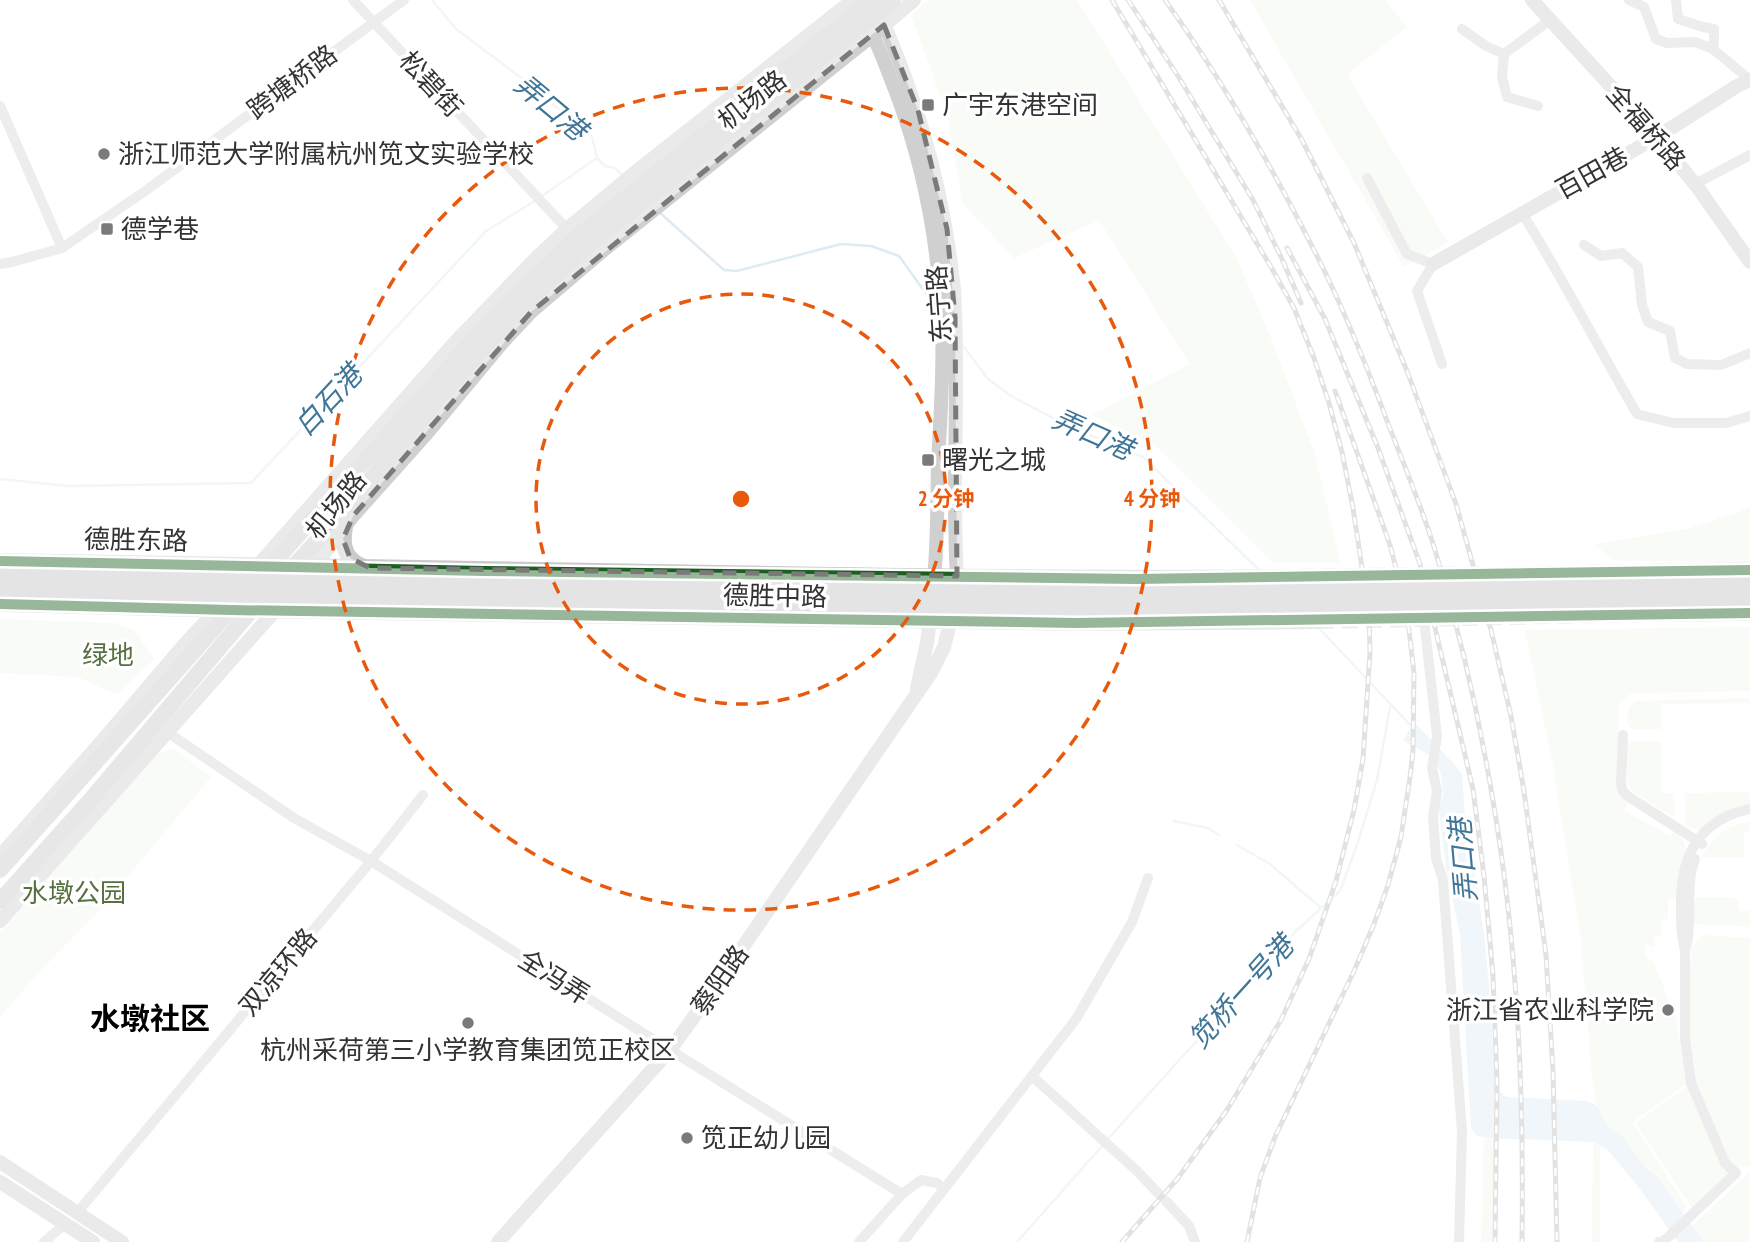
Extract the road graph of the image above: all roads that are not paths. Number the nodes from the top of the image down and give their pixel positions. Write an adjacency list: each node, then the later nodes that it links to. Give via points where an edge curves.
1 (353, 0): 10 (street, 松碧街)
2 (893, 0): 8 (main road, 机场路)
3 (914, 0): 8 (main road, 机场路)
4 (1532, 0): 9 (main road, 全福桥路)
5 (1629, 0): 12 (street, via 1644,7 1656,39)
6 (1676, 0): 12 (street, via 1678,19 1714,29)
7 (401, 2): 10 (street, 跨塘桥路)
8 (868, 12): 20 (main road, 机场路, via 791,63); 20 (main road, 机场路, via 749,124); 47 (main road, 东宁路, via 916,155 938,275 942,367); 48 (main road, 东宁路, via 900,58 930,153 947,229 954,291)
9 (1550, 20): 13 (street); 17 (main road, 全福桥路)
10 (373, 22): 24 (street, 松碧街); 27 (street, 跨塘桥路)
11 (1462, 29): 13 (street)
12 (1713, 48): 14 (street)
13 (1504, 54): 16 (street, via 1502,77 1507,97)
14 (1750, 80): 17 (main road, 百田巷)
15 (0, 106): 27 (street)
16 (1538, 106)
17 (1657, 137): 21 (main road, 全福桥路); 23 (main road, 百田巷)
18 (1750, 155): 21 (street)
19 (1367, 178): 31 (street, via 1407,254)
20 (653, 184): 22 (main road, 机场路); 22 (main road, 机场路)
21 (1695, 184): 28 (main road, 全福桥路)
22 (622, 209): 24 (main road, 机场路); 25 (main road, 机场路); 34 (main road, 机场路, via 578,236)
23 (1521, 214): 31 (main road, 百田巷); 35 (street, via 1637,414 1673,423 1726,423)
24 (563, 224): 34 (main road, 机场路)
25 (602, 243): 36 (main road, 机场路, via 502,343); 37 (main road, 机场路, via 581,252 481,349)
26 (1584, 246): 32 (street, via 1601,256 1622,253 1638,267 1648,322 1671,331 1675,358 1687,364 1721,365)
27 (62, 248): 30 (street, 跨塘桥路)
28 (1746, 248): 29 (main road, 全福桥路)
29 (1750, 262)
30 (0, 264)
31 (1433, 264): 33 (street, via 1417,291)
32 (1750, 353)
33 (1442, 364)
34 (405, 407): 40 (main road, 机场路)
35 (1750, 416)
36 (391, 473): 37 (main road); 38 (main road, 机场路)
37 (370, 480): 41 (main road, 机场路)
38 (345, 527): 42 (main road, 机场路); 43 (main road, via 343,539 350,558)
39 (0, 561): 40 (main road, 德胜东路)
40 (265, 565): 41 (main road, 德胜中路); 54 (main road, 机场路)
41 (293, 567): 42 (main road, 德胜中路); 55 (main road, 机场路)
42 (315, 568): 43 (main road, 德胜中路); 56 (main road, 机场路)
43 (370, 568): 47 (main road, 德胜中路)
44 (1750, 570): 45 (main road)
45 (1650, 572)
46 (0, 573): 50 (highway, bridge, via 1155,594)
47 (935, 576): 48 (main road, 德胜中路); 60 (main road, 东宁路)
48 (957, 576): 49 (main road, 德胜中路); 62 (main road, 东宁路)
49 (1266, 577)
50 (1750, 585)
51 (0, 589): 52 (highway, bridge, via 1150,610)
52 (1750, 600)
53 (0, 604): 54 (main road)
54 (223, 610): 55 (main road, 德胜中路); 70 (main road, 机场路, via 183,646); 72 (main road, 机场路)
55 (251, 610): 56 (main road, 德胜中路); 74 (main road, 机场路)
56 (275, 611): 60 (main road, 德胜中路); 64 (main road, 机场路)
57 (1750, 613): 58 (main road)
58 (1650, 614)
59 (1424, 619): 94 (street, via 1437,736 1432,768 1437,791 1433,817 1436,858 1443,880 1462,1131)
60 (929, 621): 62 (main road, 德胜中路); 63 (main road, 东宁路)
61 (1311, 621): 62 (main road, 德胜中路)
62 (952, 622): 63 (main road, 蔡阳路, via 931,673)
63 (915, 696): 76 (main road, 蔡阳路)
64 (167, 732): 71 (street, 全冯弄, via 294,818); 75 (main road, 机场路)
65 (1623, 735): 69 (street, via 1621,783 1626,795)
66 (423, 795): 71 (street, 双凉环路)
67 (1750, 809): 69 (street, via 1720,820)
68 (1750, 816): 69 (street, via 1730,821)
69 (1699, 842): 86 (street, via 1681,889 1685,1039 1691,1083 1725,1163 1736,1173)
70 (0, 856)
71 (371, 861): 76 (street, 全冯弄); 84 (street, 双凉环路)
72 (0, 870)
73 (1148, 878): 77 (street, via 1132,922 1076,1019)
74 (0, 901)
75 (0, 921)
76 (670, 1050): 82 (street, 全冯弄); 90 (main road, 蔡阳路)
77 (1032, 1076): 80 (street); 81 (street)
78 (0, 1162): 84 (main road)
79 (0, 1182): 85 (main road)
80 (944, 1189): 82 (street, via 921,1180); 92 (street)
81 (1158, 1193)
82 (902, 1194): 91 (street)
83 (1166, 1201): 93 (street, via 1189,1226)
84 (77, 1213): 89 (main road)
85 (65, 1224): 87 (street); 88 (main road)
86 (1662, 1241)
87 (44, 1242)
88 (93, 1242)
89 (122, 1242)
90 (498, 1242)
91 (859, 1242)
92 (903, 1242)
93 (1195, 1242)
94 (1459, 1242)

